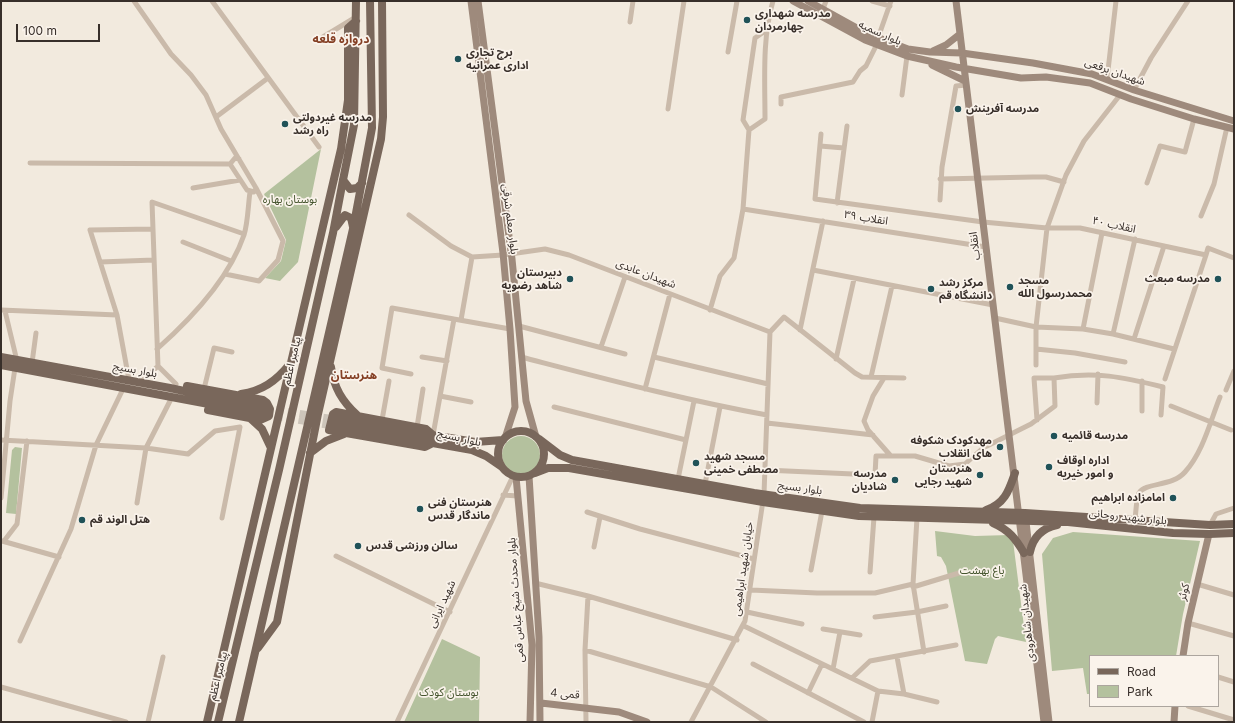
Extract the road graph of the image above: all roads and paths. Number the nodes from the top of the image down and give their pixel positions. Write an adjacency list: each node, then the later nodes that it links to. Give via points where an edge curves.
1 (134, 1): 44 (street, via 171,54 206,95)
2 (212, 1): 35 (street)
3 (356, 1): 21 (main road, پیامبر اعظم)
4 (382, 1): 126 (main road, via 383,117 380,139)
5 (471, 1): 85 (main road, بلوار معلم شرقی)
6 (478, 1): 84 (main road, بلوار معلم شرقی)
7 (633, 1): 22 (street)
8 (684, 1): 43 (street)
9 (737, 1): 27 (street)
10 (774, 1): 23 (street)
11 (792, 1): 26 (main road, بلوار سمیه)
12 (808, 1): 20 (main road, بلوار سمیه)
13 (826, 1): 20 (street)
14 (872, 1): 19 (street)
15 (956, 1): 24 (main road, انقلاب)
16 (1116, 1): 36 (street)
17 (1188, 1): 38 (street, via 1151,58)
18 (371, 3): 62 (main road, via 372,128)
19 (891, 4): 26 (street)
20 (823, 9): 26 (main road, بلوار سمیه)
21 (356, 19): 25 (street); 60 (main road, پیامبر اعظم, via 354,125); 129 (main road, via 348,28 348,100 344,132)
22 (630, 22)
23 (768, 29): 49 (street, via 765,118); 49 (street, via 755,38 743,120)
24 (960, 34): 28 (main road, via 946,45); 30 (main road, انقلاب)
25 (323, 37)
26 (878, 41): 28 (main road, بلوار سمیه); 31 (main road, بلوار سمیه); 42 (street, via 866,66 853,82 781,97)
27 (728, 52)
28 (930, 52): 29 (main road, بلوار سمیه)
29 (945, 53): 30 (main road, بلوار سمیه); 33 (main road, via 950,59)
30 (962, 53): 34 (main road, انقلاب); 36 (main road, شهیدان برقعی, via 1033,63)
31 (907, 56): 32 (main road, بلوار سمیه); 39 (street)
32 (921, 60): 33 (main road, بلوار سمیه); 37 (main road)
33 (944, 64): 34 (main road, بلوار سمیه)
34 (964, 68): 37 (main road, انقلاب); 40 (main road, شهیدان برقعی, via 1021,78 1070,79 1090,83)
35 (268, 78): 44 (street); 52 (street)
36 (1107, 79): 38 (main road, شهیدان برقعی)
37 (965, 83): 57 (main road, انقلاب); 58 (street, via 956,86)
38 (1134, 90): 41 (main road); 46 (main road, شهیدان برقعی)
39 (902, 95)
40 (1120, 95): 41 (main road, شهیدان برقعی); 61 (street, via 1087,135)
41 (1130, 99): 45 (main road, شهیدان برقعی)
42 (781, 104)
43 (668, 109)
44 (216, 117): 54 (street)
45 (1194, 119): 48 (main road, شهیدان برقعی); 63 (street, via 1185,152 1160,146)
46 (1234, 121)
47 (847, 126): 53 (street)
48 (1231, 128): 71 (street)
49 (749, 130): 69 (street)
50 (821, 134): 51 (street)
51 (820, 146): 53 (street); 68 (street, انقلاب ۴۰, via 815,200)
52 (319, 147)
53 (844, 148): 68 (street)
54 (239, 159): 56 (street, via 235,158); 65 (street)
55 (30, 163): 56 (street)
56 (230, 164): 59 (street)
57 (977, 177): 58 (street); 61 (street, via 1046,177); 73 (main road, انقلاب)
58 (940, 179): 67 (street)
59 (240, 180): 64 (street); 66 (street)
60 (343, 180): 62 (main road, via 350,189 357,188); 78 (main road, پیامبر اعظم)
61 (1064, 182): 74 (street)
62 (362, 183): 76 (main road)
63 (1148, 183)
64 (193, 188)
65 (256, 188): 66 (street, via 254,192); 93 (street, via 283,241 278,260 259,281)
66 (250, 192): 79 (street)
67 (940, 200)
68 (837, 203): 73 (street, انقلاب ۴۰)
69 (742, 209): 72 (street, انقلاب ۳۹); 100 (street, via 734,258 720,276)
70 (409, 215): 87 (street, via 450,246)
71 (1201, 216)
72 (823, 221): 83 (street, انقلاب ۳۹); 92 (street)
73 (983, 222): 74 (street, انقلاب ۴۰); 83 (main road, انقلاب)
74 (1047, 228): 77 (street, انقلاب ۴۰, via 1080,228); 106 (street)
75 (153, 229): 79 (street, via 152,202); 89 (street); 91 (street, via 90,230)
76 (353, 229): 78 (main road, via 351,218 345,216 339,221); 173 (main road)
77 (1102, 232): 80 (street, انقلاب ۴۰); 108 (street)
78 (333, 233): 251 (main road, پیامبر اعظم)
79 (244, 234): 90 (street)
80 (1135, 239): 82 (street, انقلاب ۴۰); 112 (street)
81 (183, 242): 90 (street)
82 (1164, 246): 86 (street, انقلاب ۴۰); 113 (street)
83 (986, 247): 98 (main road, انقلاب)
84 (511, 254): 85 (street, شهیدان عابدی); 94 (street, شهیدان عابدی, via 545,249 569,255); 105 (main road, بلوار معلم شرقی)
85 (503, 255): 87 (street, شهیدان عابدی); 107 (main road, بلوار معلم شرقی)
86 (1206, 255): 88 (street, انقلاب ۴۰, via 1208,248); 117 (street)
87 (472, 257): 104 (street)
88 (1234, 258)
89 (154, 260): 91 (street); 115 (street)
90 (232, 261): 93 (street)
91 (100, 262): 101 (street)
92 (813, 270): 95 (street); 109 (street)
93 (225, 274): 115 (street)
94 (625, 277): 97 (street, شهیدان عابدی); 114 (street)
95 (854, 279): 96 (street); 124 (street)
96 (892, 286): 98 (street); 137 (street)
97 (670, 294): 100 (street, شهیدان عابدی); 122 (street)
98 (993, 305): 102 (main road, انقلاب)
99 (3, 310): 101 (street); 130 (street)
100 (710, 310): 110 (street, شهیدان عابدی)
101 (117, 315): 142 (street)
102 (995, 318): 106 (street); 177 (main road, انقلاب)
103 (454, 319): 104 (street); 125 (street); 135 (street, via 392,308 382,368)
104 (461, 320): 107 (street)
105 (519, 326): 114 (street); 121 (main road, بلوار معلم شرقی)
106 (1036, 327): 108 (street); 116 (street)
107 (510, 329): 181 (main road, بلوار معلم شرقی, via 515,407)
108 (1084, 329): 112 (street)
109 (800, 330): 110 (street, via 784,317); 124 (street)
110 (770, 332): 146 (street, خیابان شهید ابراهیمی)
111 (36, 334): 128 (street)
112 (1113, 334): 113 (street)
113 (1134, 339): 117 (street)
114 (600, 347): 119 (street)
115 (158, 349): 133 (street)
116 (1036, 349): 127 (street); 132 (street)
117 (1174, 349): 141 (street)
118 (232, 352): 149 (street, via 214,348)
119 (625, 354)
120 (422, 357): 125 (street)
121 (521, 357): 151 (street); 179 (main road, بلوار معلم شرقی, via 526,401)
122 (654, 357): 146 (street); 151 (street)
123 (1, 358): 130 (main road, بلوار بسیج)
124 (836, 359): 137 (street, via 862,377)
125 (447, 361): 154 (street)
126 (330, 362): 166 (main road, via 333,380 340,397); 173 (main road)
127 (1125, 362)
128 (32, 363): 130 (main road, بلوار بسیج); 142 (main road, بلوار بسیج)
129 (291, 363): 153 (main road, via 264,388); 187 (main road)
130 (16, 364): 131 (main road, بلوار بسیج); 148 (main road, بلوار بسیج); 182 (street)
131 (1, 365)
132 (1036, 365)
133 (158, 366): 145 (street); 147 (street)
134 (1234, 371): 152 (street)
135 (411, 374)
136 (1098, 374): 140 (street); 144 (street); 159 (street)
137 (871, 377): 138 (street)
138 (884, 378): 139 (street); 178 (street, via 873,396 864,421)
139 (904, 378)
140 (1054, 378): 169 (street, via 1055,406); 169 (street, via 1034,378)
141 (1165, 379)
142 (129, 380): 145 (main road, بلوار بسیج)
143 (389, 381): 168 (street)
144 (1142, 382): 163 (street); 165 (street, via 1163,386)
145 (140, 383): 147 (main road, بلوار بسیج)
146 (768, 384): 164 (street, خیابان شهید ابراهیمی)
147 (173, 386): 149 (main road); 156 (main road, بلوار بسیج, via 263,411)
148 (123, 389): 156 (main road, بلوار بسیج); 185 (street)
149 (204, 389): 153 (main road)
150 (423, 389): 174 (street)
151 (645, 389): 157 (street)
152 (1226, 390)
153 (235, 395): 167 (main road, via 263,400 269,406 270,413 266,418)
154 (440, 396): 158 (street); 180 (street)
155 (1220, 397): 170 (street)
156 (169, 399): 167 (main road); 186 (street)
157 (694, 401): 162 (street); 183 (street)
158 (471, 402)
159 (1097, 403)
160 (1171, 406): 170 (street)
161 (554, 407): 183 (street)
162 (720, 407): 164 (street); 197 (street)
163 (1142, 411)
164 (767, 415): 172 (street, خیابان شهید ابراهیمی)
165 (1161, 415)
166 (358, 416): 168 (main road); 176 (main road, via 341,412 333,414 329,430)
167 (249, 418): 187 (main road, via 262,429)
168 (382, 420): 174 (main road)
169 (1037, 420): 177 (street)
170 (1210, 421): 175 (street); 214 (street, via 1196,456 1185,473 1176,480 1142,490 1139,494)
171 (338, 423): 180 (main road, بلوار بسیج)
172 (767, 423): 178 (street); 191 (street, خیابان شهید ابراهیمی)
173 (311, 427): 188 (main road); 254 (main road)
174 (417, 427): 180 (main road, via 426,429)
175 (1231, 430)
176 (346, 433): 180 (main road, via 425,447); 188 (main road, via 326,441)
177 (1009, 434): 189 (street, via 983,448 965,464 957,466 915,456); 192 (main road, انقلاب)
178 (873, 435): 189 (street)
179 (537, 438): 181 (main road, via 518,431); 193 (main road, via 544,453 540,467); 196 (main road, بلوار بسیج, via 560,455 572,460)
180 (433, 439): 181 (main road, بلوار بسیج, via 475,442); 190 (main road, بلوار بسیج, via 472,450)
181 (504, 439): 190 (main road, via 498,452)
182 (3, 440): 184 (street); 194 (street)
183 (686, 440): 196 (street)
184 (27, 441): 185 (street); 221 (street, via 17,524)
185 (96, 445): 186 (street); 225 (street, via 71,529)
186 (146, 448): 203 (street); 211 (street, via 188,454 215,431 240,427)
187 (271, 448): 241 (main road)
188 (310, 453): 254 (main road, via 277,622)
189 (890, 455): 191 (street, via 876,456 875,475)
190 (502, 467): 195 (main road)
191 (765, 470): 200 (street, خیابان شهید ابراهیمی)
192 (1014, 473): 206 (main road, via 1003,500 994,508); 208 (main road, انقلاب)
193 (532, 474): 195 (main road); 200 (main road, بلوار بسیج, via 548,468 569,468); 230 (main road)
194 (2, 476): 201 (street)
195 (515, 476): 198 (street, شهید ایرانی); 199 (main road, بلوار محدث شیخ عباس قمی)
196 (678, 479): 197 (main road, بلوار بسیج)
197 (704, 484): 200 (main road, بلوار بسیج)
198 (503, 495): 199 (street); 237 (street, شهید ایرانی)
199 (518, 496): 282 (main road, بلوار محدث شیخ عباس قمی, via 532,645)
200 (759, 497): 202 (main road, بلوار بسیج); 226 (street, خیابان شهید ابراهیمی)
201 (1, 498)
202 (773, 500): 205 (main road, بلوار بسیج); 206 (main road, بلوار بسیج, via 860,508)
203 (137, 503)
204 (1234, 508): 218 (street, via 1216,514)
205 (822, 511): 209 (main road, بلوار بسیج); 227 (street)
206 (981, 511): 208 (main road, بلوار بسیج)
207 (587, 512): 210 (street)
208 (1019, 513): 214 (main road, بلوار شهید روحانی); 215 (main road, انقلاب)
209 (874, 516): 212 (main road, بلوار بسیج); 228 (street)
210 (600, 517): 222 (street); 226 (street)
211 (222, 518)
212 (917, 518): 213 (main road, بلوار بسیج); 232 (street)
213 (985, 520): 215 (main road, بلوار بسیج); 223 (main road, via 1005,528)
214 (1135, 520): 218 (main road, بلوار شهید روحانی)
215 (1023, 522): 216 (main road, بلوار شهید روحانی); 223 (main road, شهیدان شاهرودی)
216 (1068, 522): 220 (main road, بلوار شهید روحانی); 223 (main road, via 1048,527 1041,532)
217 (1234, 524): 218 (main road, بلوار شهید روحانی)
218 (1210, 525): 220 (main road)
219 (1234, 533): 220 (main road, بلوار شهید روحانی)
220 (1209, 534): 231 (main road, کوثر)
221 (2, 541): 225 (street)
222 (594, 547)
223 (1027, 553): 290 (main road, شهیدان شاهرودی); 291 (main road, شهیدان شاهرودی)
224 (336, 556): 237 (street)
225 (59, 557): 250 (street)
226 (754, 559): 233 (street, خیابان شهید ابراهیمی)
227 (811, 570)
228 (870, 572)
229 (959, 573): 232 (street)
230 (535, 583): 235 (street); 271 (main road)
231 (1197, 584): 234 (street); 242 (main road, کوثر)
232 (913, 586): 233 (street, via 875,593); 239 (street)
233 (751, 590): 238 (street, خیابان شهید ابراهیمی)
234 (1234, 595)
235 (588, 596): 249 (street); 253 (street)
236 (946, 606): 239 (street)
237 (450, 612): 281 (street, شهید ایرانی)
238 (747, 612): 243 (street); 244 (street, خیابان شهید ابراهیمی)
239 (917, 612): 240 (street); 255 (street)
240 (875, 617)
241 (231, 619): 251 (main road); 278 (main road)
242 (1188, 623): 248 (street); 256 (main road, کوثر)
243 (802, 624)
244 (744, 626): 249 (street, خیابان شهید ابراهیمی); 260 (street)
245 (823, 629): 246 (street)
246 (840, 632): 247 (street); 261 (street)
247 (860, 635)
248 (1234, 636)
249 (737, 640): 266 (street, خیابان شهید ابراهیمی)
250 (20, 641)
251 (238, 645): 279 (main road, پیامبر اعظم)
252 (956, 646): 255 (street)
253 (585, 650): 266 (street); 274 (street)
254 (255, 652): 280 (main road)
255 (924, 652): 258 (street)
256 (1183, 655)
257 (163, 657): 277 (street)
258 (897, 657): 263 (street, via 870,661); 269 (street)
259 (753, 664): 268 (street)
260 (822, 664): 261 (street); 268 (street)
261 (833, 669): 263 (street)
262 (1219, 677): 264 (street)
263 (852, 678): 267 (street)
264 (1234, 682)
265 (1, 687): 276 (street)
266 (711, 687): 286 (street, خیابان شهید ابراهیمی); 287 (street)
267 (878, 691): 269 (street); 289 (street)
268 (808, 693): 288 (street)
269 (904, 694): 270 (street)
270 (937, 702)
271 (541, 704): 274 (main road, قمی 4); 283 (main road)
272 (1175, 707): 292 (main road)
273 (1191, 707): 275 (street)
274 (586, 708): 284 (street); 285 (main road, قمی 4, via 618,712)
275 (1231, 721)
276 (126, 722)
277 (148, 722)
278 (208, 722)
279 (218, 722)
280 (239, 722)
281 (397, 722)
282 (530, 722)
283 (540, 722)
284 (586, 722)
285 (648, 722)
286 (691, 722)
287 (766, 722)
288 (864, 722)
289 (872, 722)
290 (1044, 722)
291 (1049, 722)
292 (1174, 722)

